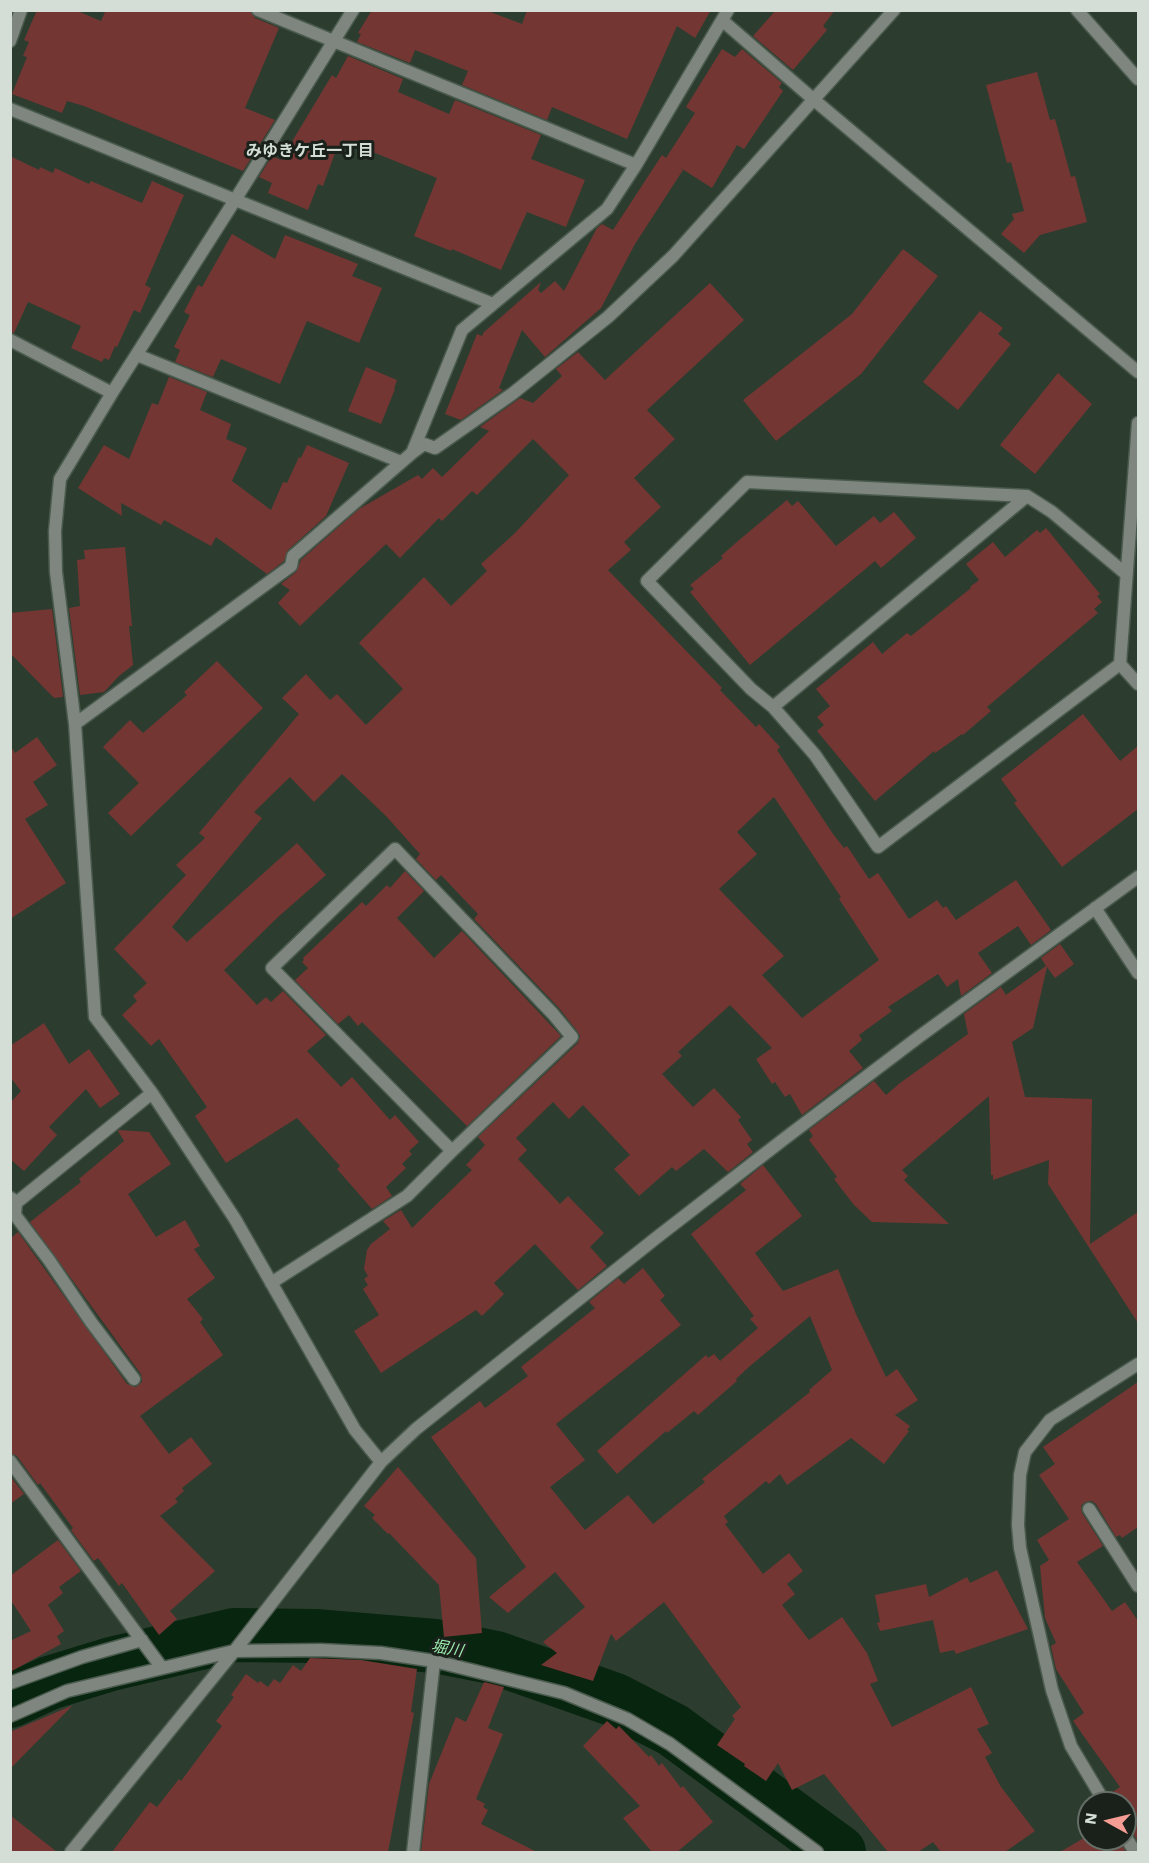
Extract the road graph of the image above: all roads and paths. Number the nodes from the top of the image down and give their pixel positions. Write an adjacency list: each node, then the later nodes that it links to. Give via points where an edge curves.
1 (21, 10): 7 (street)
2 (258, 10): 8 (street)
3 (353, 10): 8 (street)
4 (894, 10): 10 (street)
5 (1077, 10): 9 (street)
6 (725, 16): 10 (street); 12 (street)
7 (10, 41)
8 (334, 41): 12 (street); 13 (street)
9 (1138, 80)
10 (813, 99): 17 (street); 20 (street, via 673,256 608,317 512,394 435,448 424,444)
11 (10, 109): 13 (street)
12 (636, 165): 14 (street, via 607,209)
13 (235, 200): 14 (street); 16 (street)
14 (493, 304): 20 (street, via 462,330)
15 (10, 340): 18 (street)
16 (137, 355): 18 (street); 21 (street)
17 (1138, 372)
18 (112, 393): 27 (street, via 60,479 56,572)
19 (1138, 423): 23 (street)
20 (412, 453): 21 (street)
21 (401, 462): 27 (street, via 293,556 291,566)
22 (1027, 496): 23 (street); 26 (street); 26 (street, via 747,482 648,581)
23 (1126, 574): 24 (street)
24 (1120, 664): 25 (street); 26 (street, via 878,847 815,755)
25 (1138, 684)
26 (772, 707)
27 (75, 724): 31 (street, via 95,1017)
28 (1138, 877): 29 (street)
29 (1095, 908): 30 (street); 38 (street, via 656,1238 416,1429)
30 (1138, 973)
31 (152, 1093): 33 (street); 34 (street, via 235,1219)
32 (452, 1151): 32 (street, via 572,1037 395,849 272,968); 34 (street, via 407,1196)
33 (13, 1200): 36 (street, via 15,1215)
34 (271, 1283): 38 (street, via 355,1430)
35 (1138, 1364): 47 (street, via 1050,1420 1025,1452 1020,1474 1020,1548 1052,1690 1071,1746)
36 (134, 1379)
37 (10, 1461): 41 (street)
38 (381, 1462): 42 (street)
39 (1089, 1509): 40 (street)
40 (1138, 1586)
41 (143, 1641): 44 (street); 45 (street, via 82,1657)
42 (235, 1650): 43 (street, via 381,1653); 44 (street); 48 (street)
43 (434, 1661): 49 (street); 50 (street, via 564,1693 627,1719 670,1744)
44 (161, 1666): 46 (street, via 67,1691)
45 (10, 1683)
46 (10, 1716)
47 (1098, 1791)
48 (71, 1852)
49 (413, 1852)
50 (817, 1852)

